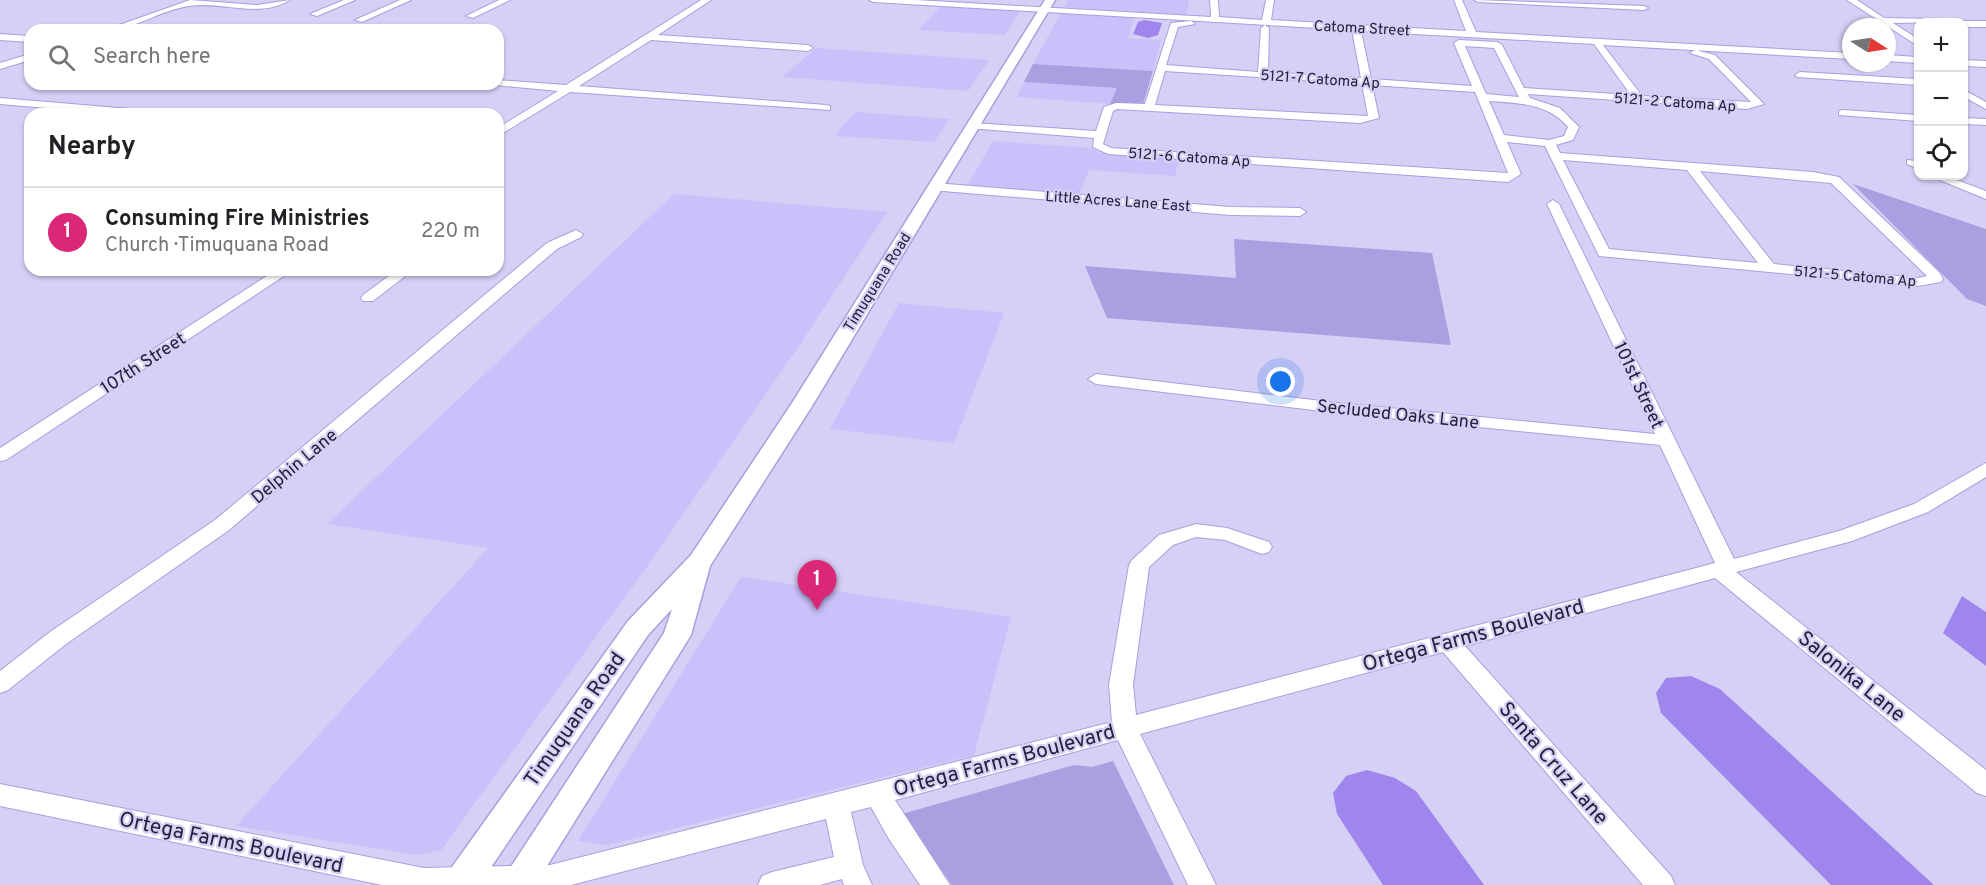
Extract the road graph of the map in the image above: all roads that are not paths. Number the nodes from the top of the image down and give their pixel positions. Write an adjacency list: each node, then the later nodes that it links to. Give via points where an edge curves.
1 (198, 0): 13 (street)
2 (286, 0): 13 (street, via 257,7)
3 (351, 0): 16 (street)
4 (407, 0): 20 (street)
5 (506, 0): 17 (street)
6 (707, 0): 30 (street)
7 (873, 0): 14 (street)
8 (1214, 0): 19 (street)
9 (1270, 0): 26 (street)
10 (1458, 0): 29 (street)
11 (1478, 0): 15 (street)
12 (1851, 0): 18 (street)
13 (188, 3): 23 (street)
14 (1047, 5): 19 (street); 63 (main road, Timuquana Road)
15 (1644, 9)
16 (314, 14)
17 (470, 16)
18 (1878, 18)
19 (1215, 19): 26 (street)
20 (359, 21)
21 (1896, 21): 22 (street)
22 (1914, 21)
23 (127, 24)
24 (1968, 24): 25 (street)
25 (1986, 24)
26 (1266, 25): 27 (street, Catoma Street); 43 (street, via 1174,25); 44 (street)
27 (1357, 30): 29 (street, Catoma Street); 46 (street)
28 (1896, 30): 33 (street)
29 (1472, 34): 34 (street, Catoma Street)
30 (649, 37): 35 (street); 49 (street)
31 (0, 38): 32 (street)
32 (24, 39)
33 (1914, 41)
34 (1598, 44): 36 (street, Catoma Street); 53 (street); 53 (street, 5121-2 Catoma Ap, via 1706,54 1759,104)
35 (808, 48)
36 (1842, 56)
37 (24, 59): 42 (street)
38 (1896, 59): 39 (street)
39 (1914, 60)
40 (1968, 63): 41 (street)
41 (1986, 64)
42 (0, 66)
43 (1161, 68): 44 (street, 5121-7 Catoma Ap); 56 (street)
44 (1263, 75): 46 (street, 5121-7 Catoma Ap)
45 (1800, 75): 47 (street)
46 (1366, 82): 50 (street, 5121-7 Catoma Ap); 56 (street, via 1375,116 1369,120)
47 (1914, 82)
48 (504, 84): 49 (street)
49 (567, 89): 58 (street); 64 (street)
50 (1480, 93): 52 (street, 5121-7 Catoma Ap, via 1506,100); 52 (street, 5121-6 Catoma Ap, via 1459,43 1497,45); 66 (street, 5121-6 Catoma Ap)
51 (1968, 95): 55 (street)
52 (1524, 96): 53 (street, 5121-2 Catoma Ap); 67 (street, via 1556,111 1574,127 1569,138)
53 (1639, 99)
54 (0, 101): 57 (street)
55 (1986, 106)
56 (1149, 107): 65 (street, via 1108,108)
57 (83, 108)
58 (826, 108)
59 (1843, 113): 60 (street)
60 (1914, 118)
61 (1968, 121): 62 (street)
62 (1986, 122)
63 (972, 126): 65 (street); 71 (main road, Timuquana Road)
64 (504, 129)
65 (1101, 135): 66 (street, 5121-6 Catoma Ap, via 1097,145 1108,151 1508,178 1515,174)
66 (1499, 138): 67 (street)
67 (1549, 143): 68 (street)
68 (1555, 156): 69 (street, 5121-5 Catoma Ap); 76 (street, 5121-5 Catoma Ap, via 1604,253)
69 (1690, 166): 76 (street); 76 (street, 5121-5 Catoma Ap, via 1835,180 1936,279 1918,282)
70 (1947, 180): 72 (street)
71 (935, 187): 74 (street, Little Acres Lane East, via 1230,211); 85 (main road, Timuquana Road, via 803,403)
72 (1986, 195)
73 (1553, 204): 81 (street, 101st Street)
74 (1300, 212)
75 (576, 234): 88 (street, Delphin Lane, via 552,246 222,525 58,638)
76 (1769, 268)
77 (277, 276): 82 (street, 107th Street)
78 (398, 276): 79 (street)
79 (368, 298)
80 (1096, 379): 81 (street, Secluded Oaks Lane)
81 (1664, 440): 86 (street, 101st Street)
82 (0, 456)
83 (1986, 469): 86 (street, Ortega Farms Boulevard, via 1903,516 1845,536)
84 (1262, 547): 89 (street, via 1231,533 1208,530 1169,536 1151,549 1139,565 1121,686)
85 (700, 561): 95 (main road, Timuquana Road, via 638,628); 96 (main road, Timuquana Road, via 676,635)
86 (1722, 567): 87 (street, Ortega Farms Boulevard); 90 (street, Salonika Lane)
87 (1448, 642): 89 (street, Ortega Farms Boulevard); 100 (street, Santa Cruz Lane)
88 (0, 684)
89 (1125, 728): 91 (street, Ortega Farms Boulevard); 99 (street)
90 (1986, 785)
91 (878, 794): 93 (street, Ortega Farms Boulevard); 98 (street, via 898,831)
92 (0, 795): 95 (street, Ortega Farms Boulevard, via 424,881)
93 (836, 804): 94 (street); 96 (street, Ortega Farms Boulevard, via 550,878)
94 (853, 875): 97 (street)
95 (461, 882): 96 (street, Ortega Farms Boulevard)
96 (518, 882)
97 (772, 885)
98 (936, 885)
99 (1202, 885)
100 (1661, 885)

